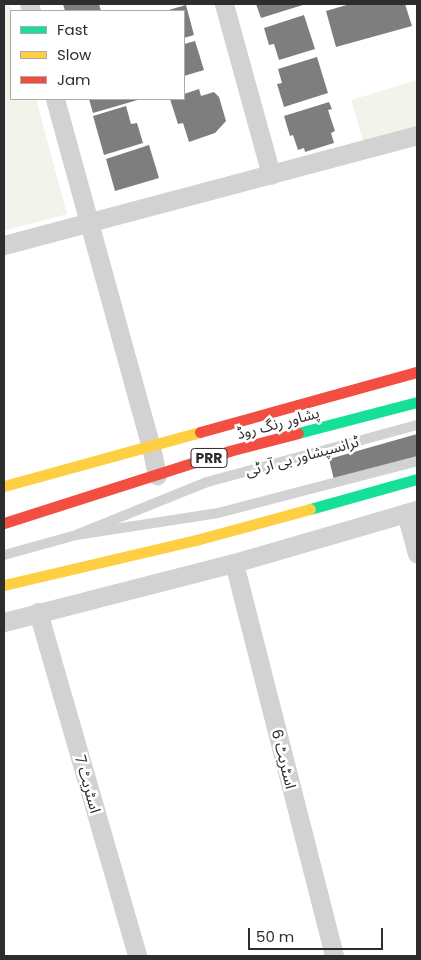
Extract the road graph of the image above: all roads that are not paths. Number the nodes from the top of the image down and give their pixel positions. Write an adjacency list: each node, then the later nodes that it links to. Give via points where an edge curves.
1 (224, 4): 4 (street)
2 (55, 100): 5 (street)
3 (417, 136): 4 (street)
4 (271, 175): 5 (street)
5 (89, 222): 6 (street); 10 (street)
6 (4, 245)
7 (417, 372): 10 (main road)
8 (417, 402): 12 (main road, پشاور رنگ روڈ / PRR, via 230,451)
9 (417, 424): 17 (lane, ٹرانسپشاور بی آر ٹی, via 207,482)
10 (151, 447): 12 (street); 14 (main road)
11 (417, 461): 17 (lane, ٹرانسپشاور بی آر ٹی, via 218,513)
12 (157, 475): 16 (main road, پشاور رنگ روڈ / PRR)
13 (417, 479): 21 (main road, via 196,540)
14 (4, 486)
15 (412, 512): 18 (street); 20 (street)
16 (4, 523)
17 (76, 535): 19 (lane, ٹرانسپشاور بی آر ٹی)
18 (417, 554)
19 (4, 555)
20 (234, 562): 22 (street); 25 (street, اسٹریٹ 6)
21 (4, 586)
22 (38, 612): 23 (street); 24 (street, اسٹریٹ 7)
23 (4, 622)
24 (137, 956)
25 (334, 956)

